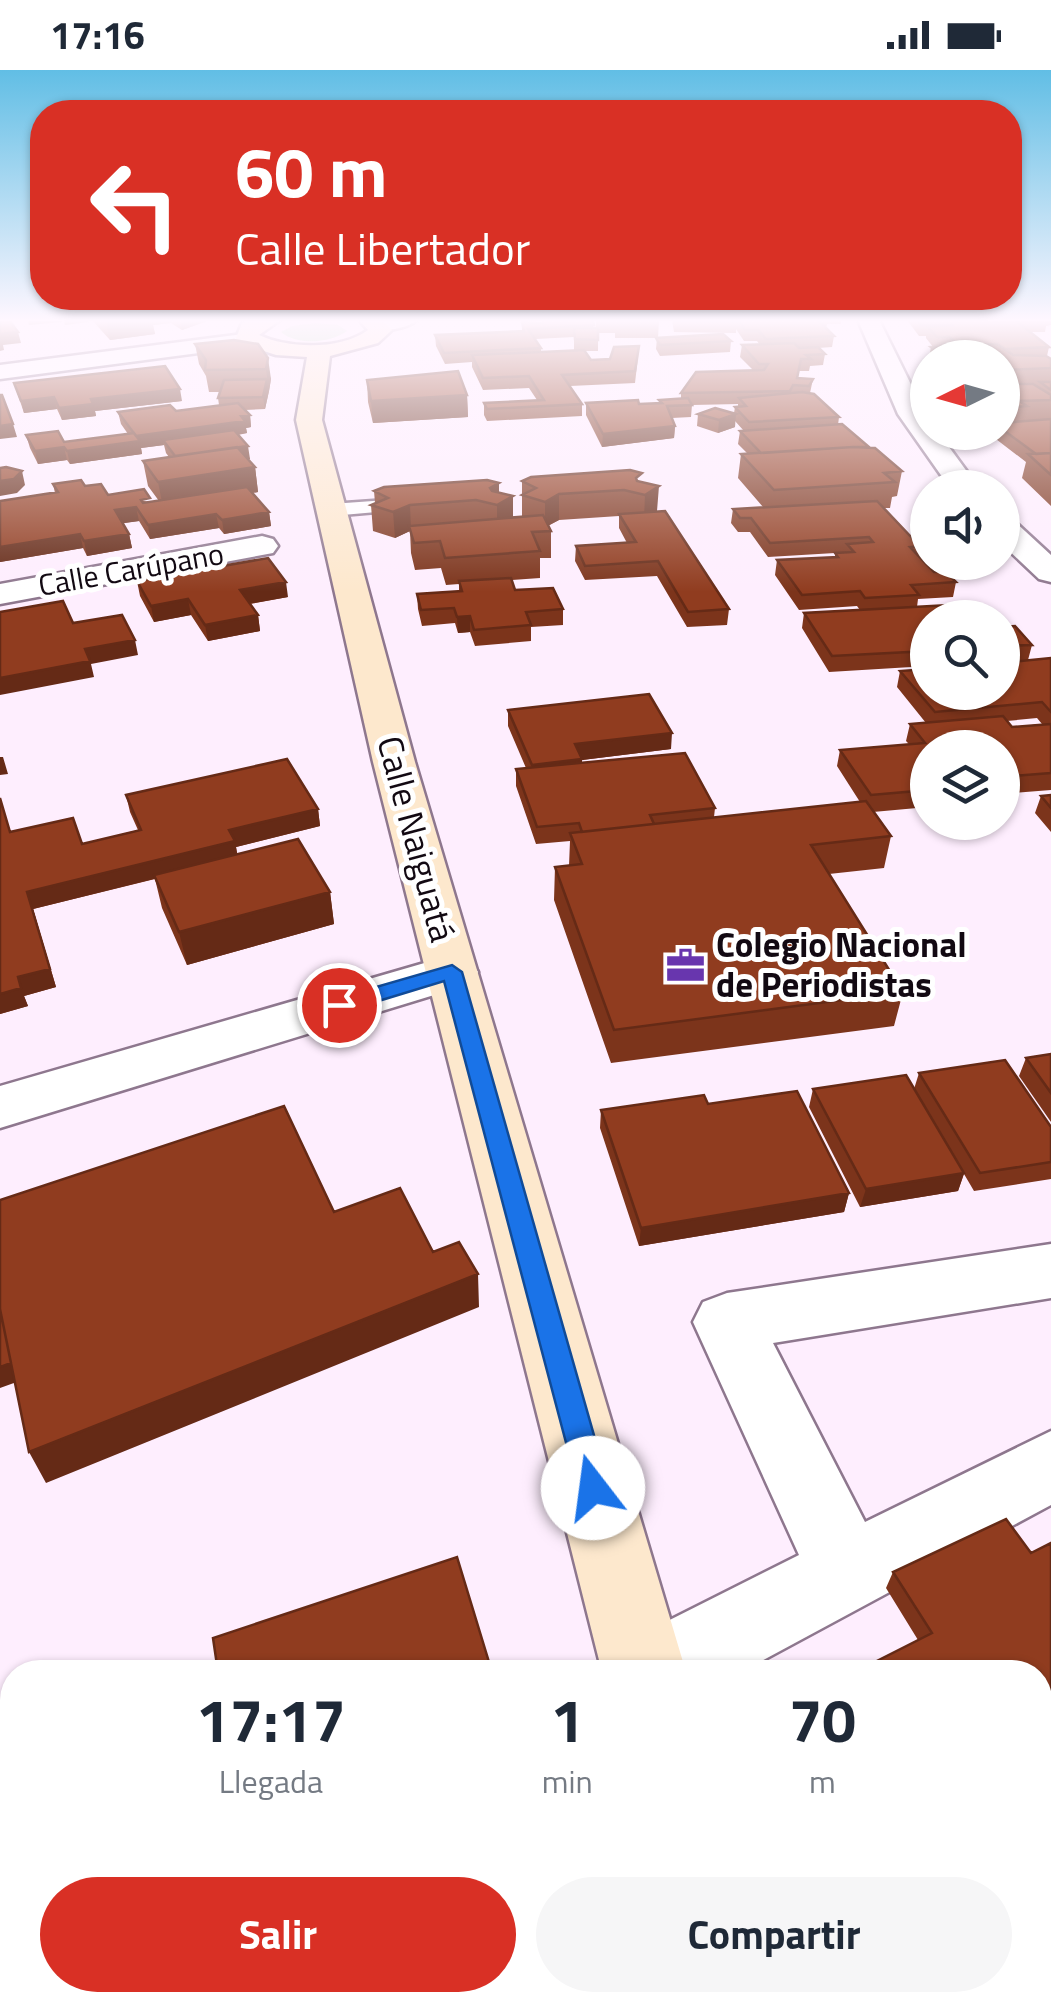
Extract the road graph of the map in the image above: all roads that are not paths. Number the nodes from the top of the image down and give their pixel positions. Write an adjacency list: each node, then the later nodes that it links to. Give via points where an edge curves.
1 (310, 411): 3 (street, Calle Naiguatá)
2 (442, 502): 3 (lane)
3 (332, 510): 8 (street, Calle Naiguatá)
4 (1020, 544): 6 (street)
5 (262, 546): 7 (street, Calle Carúpano)
6 (1051, 572)
7 (0, 594)
8 (452, 972): 9 (street); 13 (street, Calle Naiguatá)
9 (0, 1107)
10 (1051, 1271): 12 (street, via 727,1322)
11 (1051, 1466): 12 (street)
12 (848, 1572): 14 (street)
13 (641, 1660)
14 (679, 1660)

